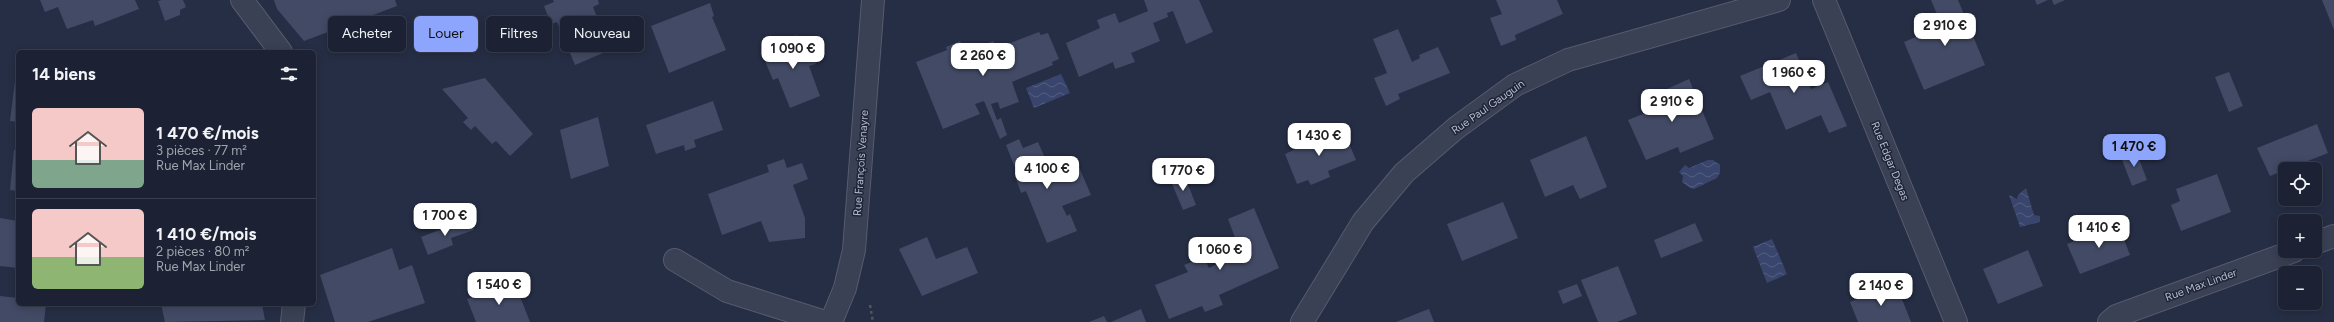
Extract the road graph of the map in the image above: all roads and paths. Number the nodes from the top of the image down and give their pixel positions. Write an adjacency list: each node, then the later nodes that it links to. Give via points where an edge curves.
1 (242, 0): 5 (street)
2 (873, 0): 13 (street, Rue François Venayre, via 854,250 845,288)
3 (1779, 0): 14 (street, Rue Paul Gauguin, via 1568,60 1515,85 1456,128 1404,173 1363,222)
4 (1824, 0): 15 (street, Rue Edgar Degas)
5 (280, 50)
6 (2334, 236): 7 (street)
7 (2322, 240)
8 (2278, 257): 16 (street, Rue Max Linder, via 2116,316)
9 (674, 260): 12 (street, via 727,291)
10 (294, 306): 11 (street)
11 (292, 322)
12 (825, 322)
13 (830, 322)
14 (1302, 322)
15 (1956, 322)
16 (2109, 322)

